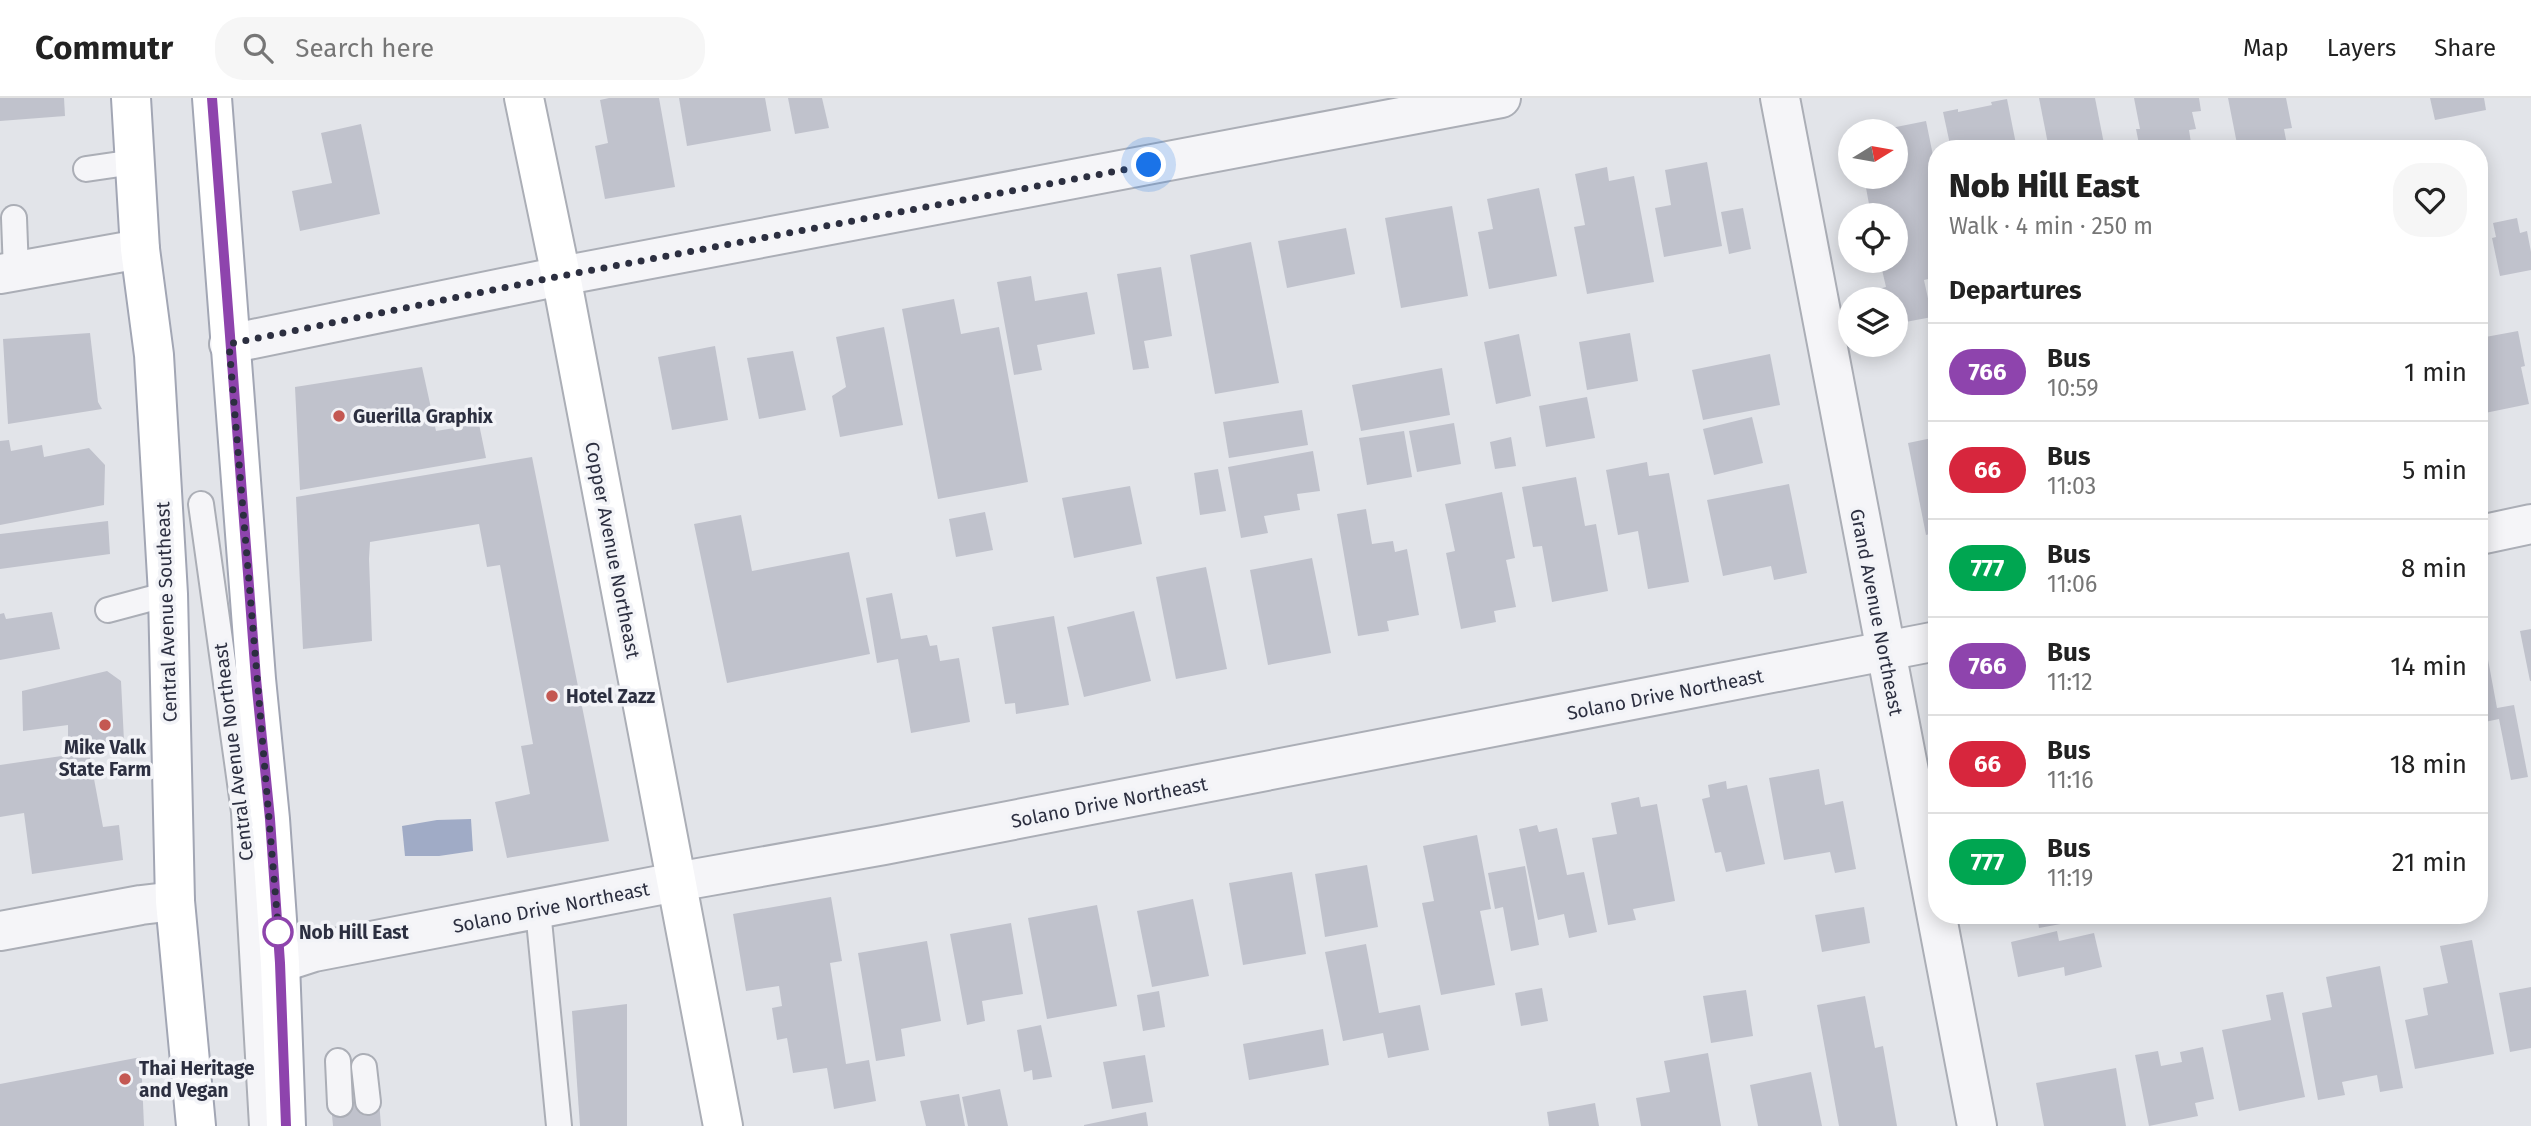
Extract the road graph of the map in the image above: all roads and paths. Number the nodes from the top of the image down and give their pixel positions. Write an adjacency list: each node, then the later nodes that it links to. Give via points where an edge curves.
1 (131, 98): 6 (main road, Central Avenue Southeast)
2 (212, 98): 12 (main road, Central Avenue Northeast)
3 (524, 98): 11 (main road, Copper Avenue Northeast)
4 (1500, 98): 11 (street)
5 (1780, 98): 19 (street, Grand Avenue Northeast)
6 (134, 162): 7 (lane); 9 (main road, Central Avenue Southeast)
7 (86, 169)
8 (14, 218): 10 (lane)
9 (140, 249): 10 (street); 16 (main road, Central Avenue Southeast, via 154,355)
10 (8, 272)
11 (561, 276): 12 (street); 21 (main road, Copper Avenue Northeast)
12 (229, 344): 26 (main road, Central Avenue Northeast)
13 (201, 505): 32 (lane, Central Avenue Northeast, via 245,819)
14 (2531, 524): 15 (street)
15 (2488, 532)
16 (168, 594): 17 (lane); 22 (main road, Central Avenue Southeast)
17 (108, 610)
18 (1928, 643): 19 (street, Solano Drive Northeast)
19 (1884, 651): 20 (street, Grand Avenue Northeast); 21 (street, Solano Drive Northeast)
20 (1928, 876)
21 (676, 882): 23 (street, Solano Drive Northeast); 35 (main road, Copper Avenue Northeast)
22 (175, 901): 25 (street); 31 (main road, Central Avenue Southeast)
23 (538, 910): 26 (street, Solano Drive Northeast, via 314,952); 34 (lane)
24 (1937, 924): 36 (street, Grand Avenue Northeast)
25 (0, 931)
26 (280, 963): 33 (main road, Central Avenue Northeast)
27 (338, 1061): 30 (lane)
28 (364, 1067): 29 (lane)
29 (368, 1102)
30 (340, 1104)
31 (196, 1126)
32 (262, 1126)
33 (286, 1126)
34 (559, 1126)
35 (723, 1126)
36 (1977, 1126)

